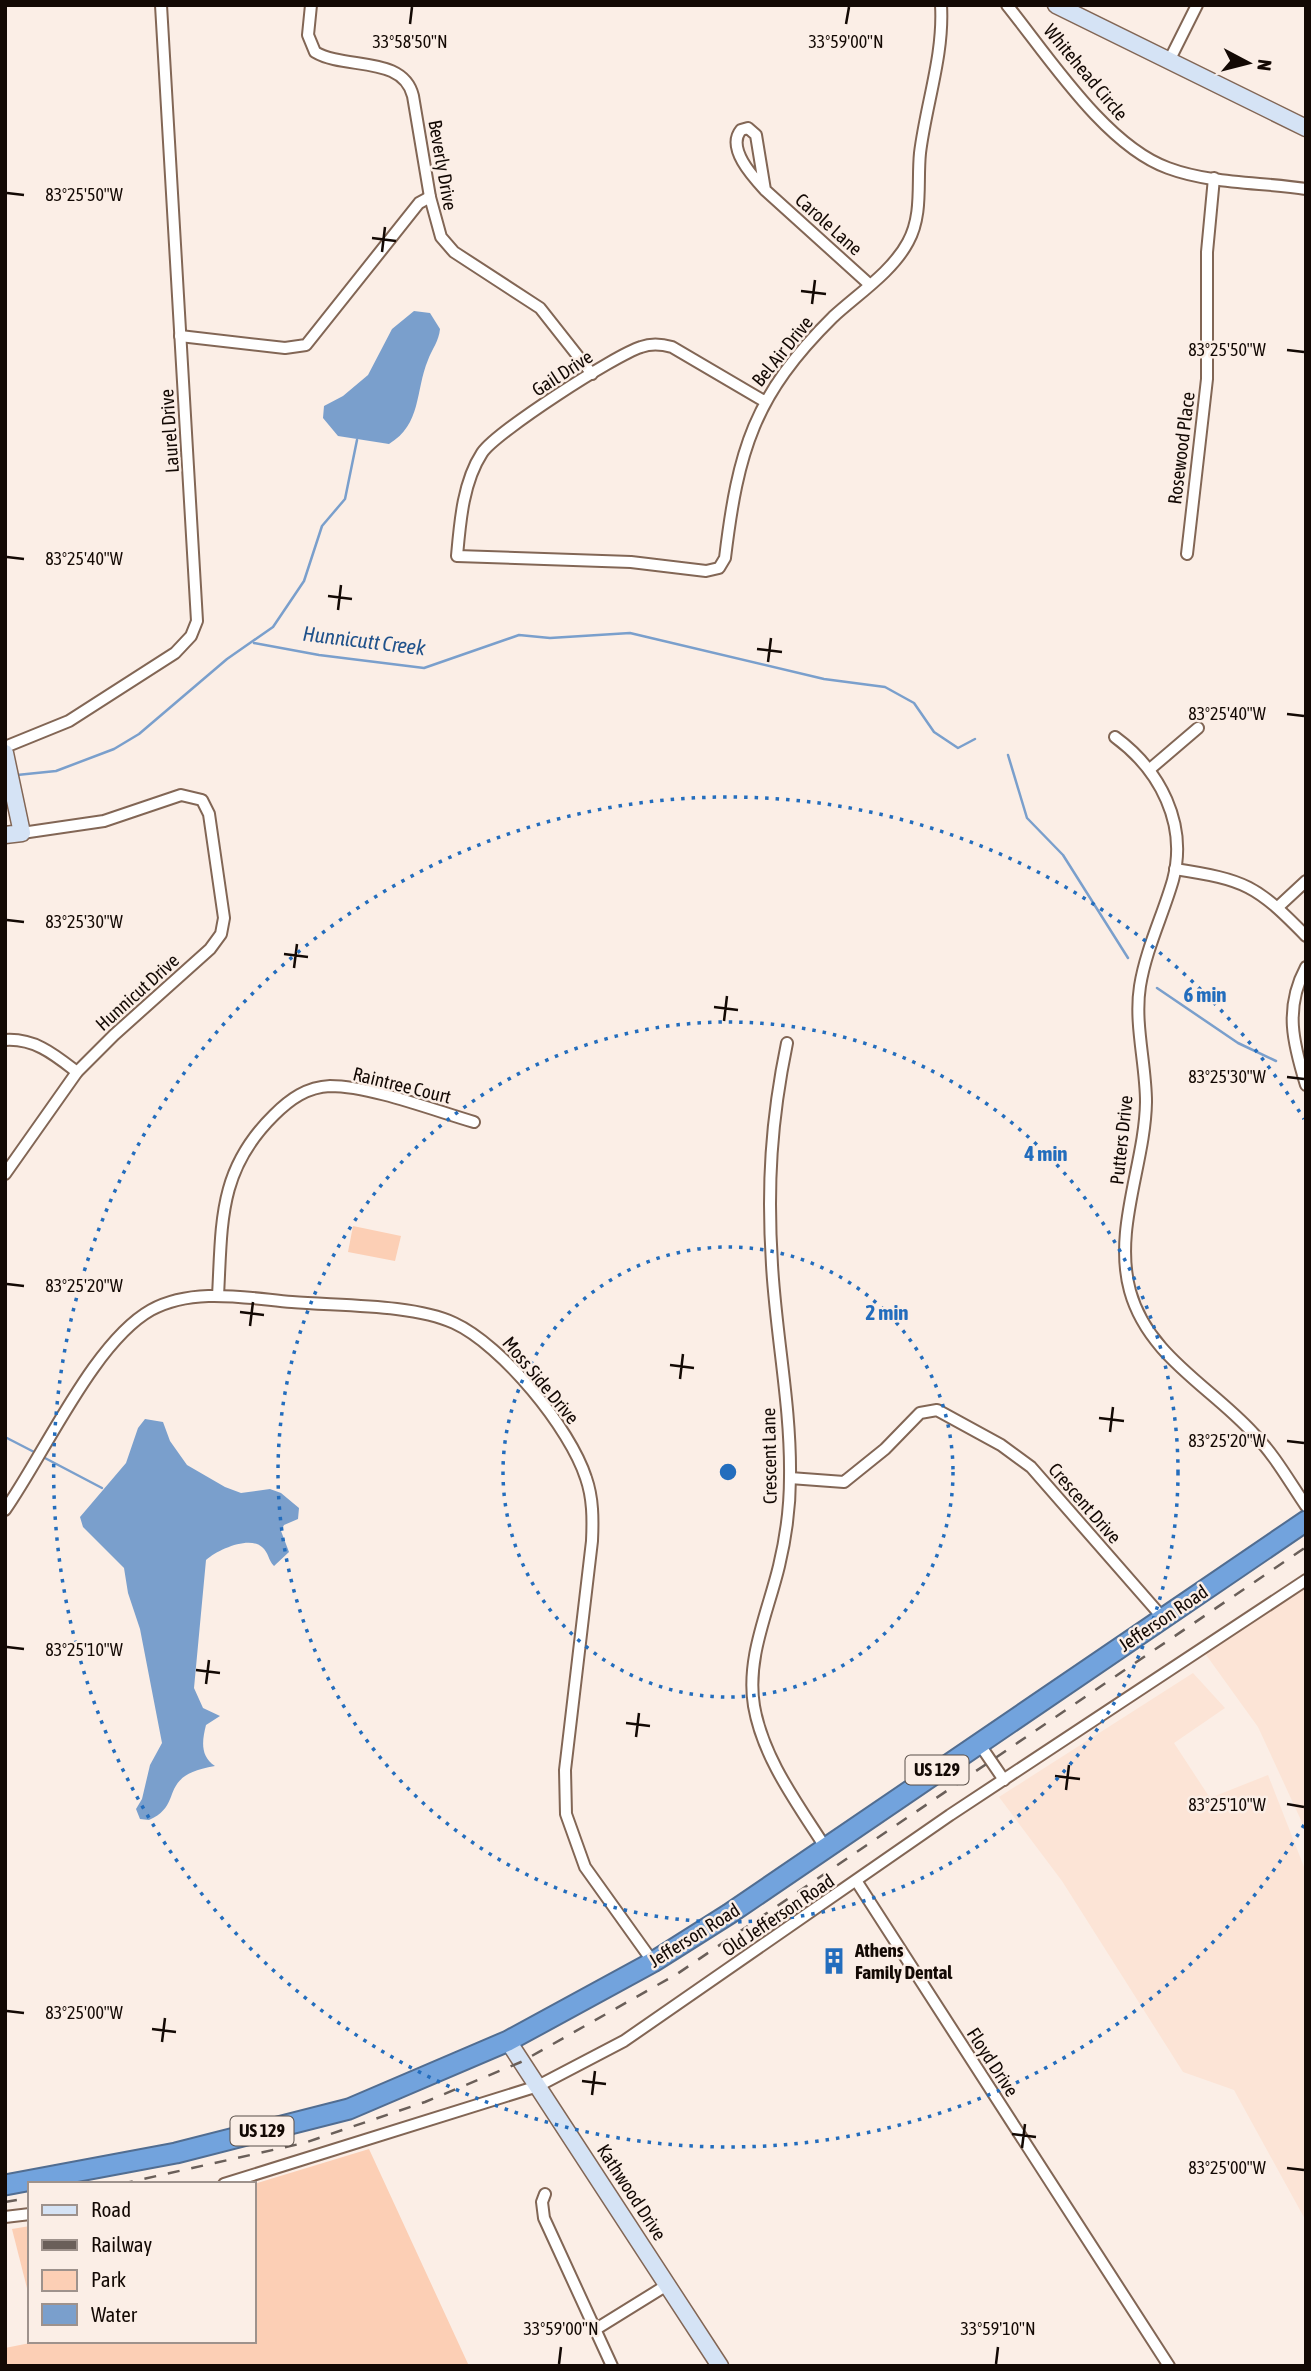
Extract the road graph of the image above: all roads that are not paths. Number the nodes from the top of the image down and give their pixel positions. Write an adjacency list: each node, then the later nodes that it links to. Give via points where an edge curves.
1 (160, 5): 14 (street, Laurel Drive)
2 (311, 5): 12 (street, Beverly Drive, via 308,35 315,52 393,71 408,83)
3 (942, 5): 13 (street, Bel Air Drive, via 941,40 920,153 914,230 897,259)
4 (1007, 5): 9 (street, Whitehead Circle, via 1116,136 1161,165)
5 (1056, 5): 7 (street)
6 (1197, 5): 7 (street)
7 (1170, 61): 8 (street)
8 (1306, 128)
9 (1214, 178): 10 (street, Whitehead Circle); 17 (street, Rosewood Place, via 1207,252 1207,379)
10 (1306, 189)
11 (765, 190): 11 (street, Carole Lane, via 742,159 737,139 741,130 748,128 756,135); 13 (street, Carole Lane)
12 (430, 197): 14 (street, via 419,203 306,345 285,348); 15 (street, Beverly Drive, via 447,245 540,308)
13 (869, 284): 16 (street, Bel Air Drive, via 801,352)
14 (180, 336): 21 (street, Laurel Drive, via 198,612 194,630 175,653 69,721)
15 (592, 374): 16 (street, Gail Drive, via 630,351 664,345 690,355); 18 (street, Gail Drive, via 504,432 484,451 470,479)
16 (764, 401): 18 (street, Bel Air Drive, via 743,457 725,558 719,568 706,572 638,562)
17 (1186, 554)
18 (457, 556)
19 (1198, 728): 23 (street)
20 (1115, 737): 23 (street, Putters Drive)
21 (5, 747)
22 (5, 753): 24 (street)
23 (1150, 769): 26 (street, Putters Drive, via 1171,813)
24 (22, 833): 25 (street); 33 (street, Hunnicut Drive, via 104,821 181,795 202,800 209,814 223,907 218,939)
25 (5, 835)
26 (1175, 869): 28 (street, via 1232,879); 39 (street, Putters Drive, via 1140,988 1146,1100 1126,1243 1127,1276 1137,1311 1158,1346 1254,1433)
27 (1306, 880): 28 (street)
28 (1278, 907): 29 (street)
29 (1306, 936)
30 (1306, 967): 34 (street, via 1295,991 1291,1026)
31 (5, 1040): 33 (street, via 43,1047)
32 (787, 1043): 38 (street, Crescent Lane, via 770,1151 772,1266 788,1413)
33 (77, 1072): 36 (street, Hunnicut Drive)
34 (1306, 1085)
35 (474, 1122): 37 (street, Raintree Court, via 345,1087 314,1088 299,1094 255,1133 229,1180 223,1205)
36 (5, 1174)
37 (218, 1296): 40 (street, Moss Side Drive, via 152,1309 117,1336); 48 (street, Moss Side Drive, via 415,1312 453,1323 504,1359 569,1440 587,1480 593,1517 565,1770 566,1814 585,1867)
38 (790, 1478): 43 (street, Crescent Drive, via 844,1482 920,1413 937,1410 1031,1467); 46 (street, Crescent Lane, via 784,1543 756,1648 752,1688 766,1749)
39 (1306, 1506)
40 (5, 1510)
41 (1306, 1521): 43 (highway, Jefferson Road / US 129)
42 (1306, 1580): 45 (street, Old Jefferson Road)
43 (1163, 1618): 44 (highway, Jefferson Road / US 129)
44 (978, 1742): 45 (street); 46 (highway, Jefferson Road / US 129)
45 (1003, 1780): 47 (street, Old Jefferson Road)
46 (825, 1847): 48 (highway, Jefferson Road / US 129)
47 (857, 1882): 50 (street, Old Jefferson Road, via 624,2041); 60 (street, Floyd Drive)
48 (653, 1962): 49 (highway, Jefferson Road / US 129)
49 (508, 2041): 50 (street, Kathwood Drive); 52 (highway, Jefferson Road / US 129, via 349,2109 176,2153)
50 (538, 2087): 51 (street, Old Jefferson Road); 56 (street, Kathwood Drive)
51 (230, 2182)
52 (5, 2185)
53 (545, 2194): 57 (street, via 544,2218)
54 (28, 2214): 55 (street)
55 (5, 2217)
56 (667, 2285): 57 (street); 59 (street, Kathwood Drive)
57 (596, 2329): 58 (street)
58 (612, 2366)
59 (720, 2366)
60 (1169, 2366)

